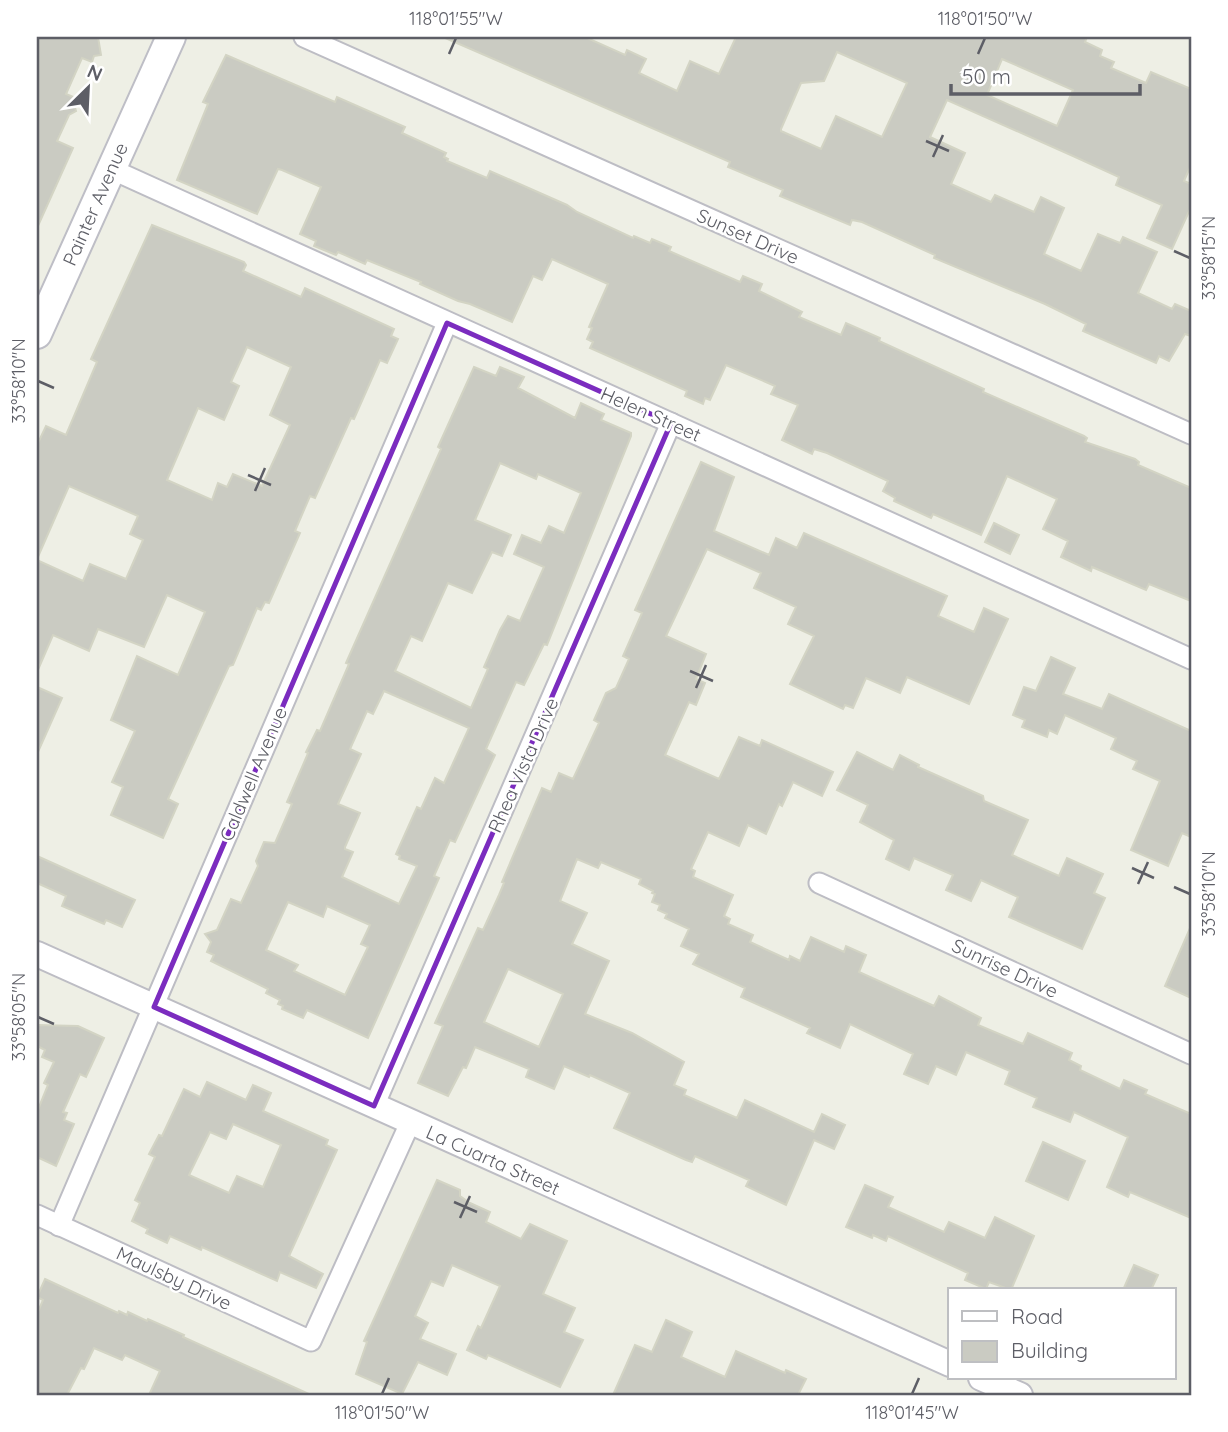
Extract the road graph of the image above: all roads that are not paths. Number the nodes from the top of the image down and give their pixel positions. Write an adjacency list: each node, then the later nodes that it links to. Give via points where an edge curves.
1 (171, 37): 3 (main road, Painter Avenue)
2 (304, 37): 7 (street, Sunset Drive)
3 (111, 169): 4 (street, Helen Street); 5 (main road, Painter Avenue)
4 (447, 323): 6 (street, Helen Street); 11 (street, Caldwell Avenue)
5 (37, 334)
6 (671, 424): 8 (street, Helen Street); 13 (street, Rhea Vista Drive)
7 (1191, 435)
8 (1191, 659)
9 (819, 883): 12 (street, Sunrise Drive)
10 (37, 954): 11 (street, La Cuarta Street)
11 (153, 1007): 13 (street, La Cuarta Street); 16 (street, Caldwell Avenue)
12 (1191, 1054)
13 (374, 1106): 14 (street, La Cuarta Street)
14 (410, 1123): 16 (street, Maulsby Drive, via 311,1341); 17 (street, La Cuarta Street)
15 (37, 1215): 16 (street, Maulsby Drive)
16 (59, 1226)
17 (948, 1363)
18 (986, 1380): 19 (street)
19 (1020, 1395)

